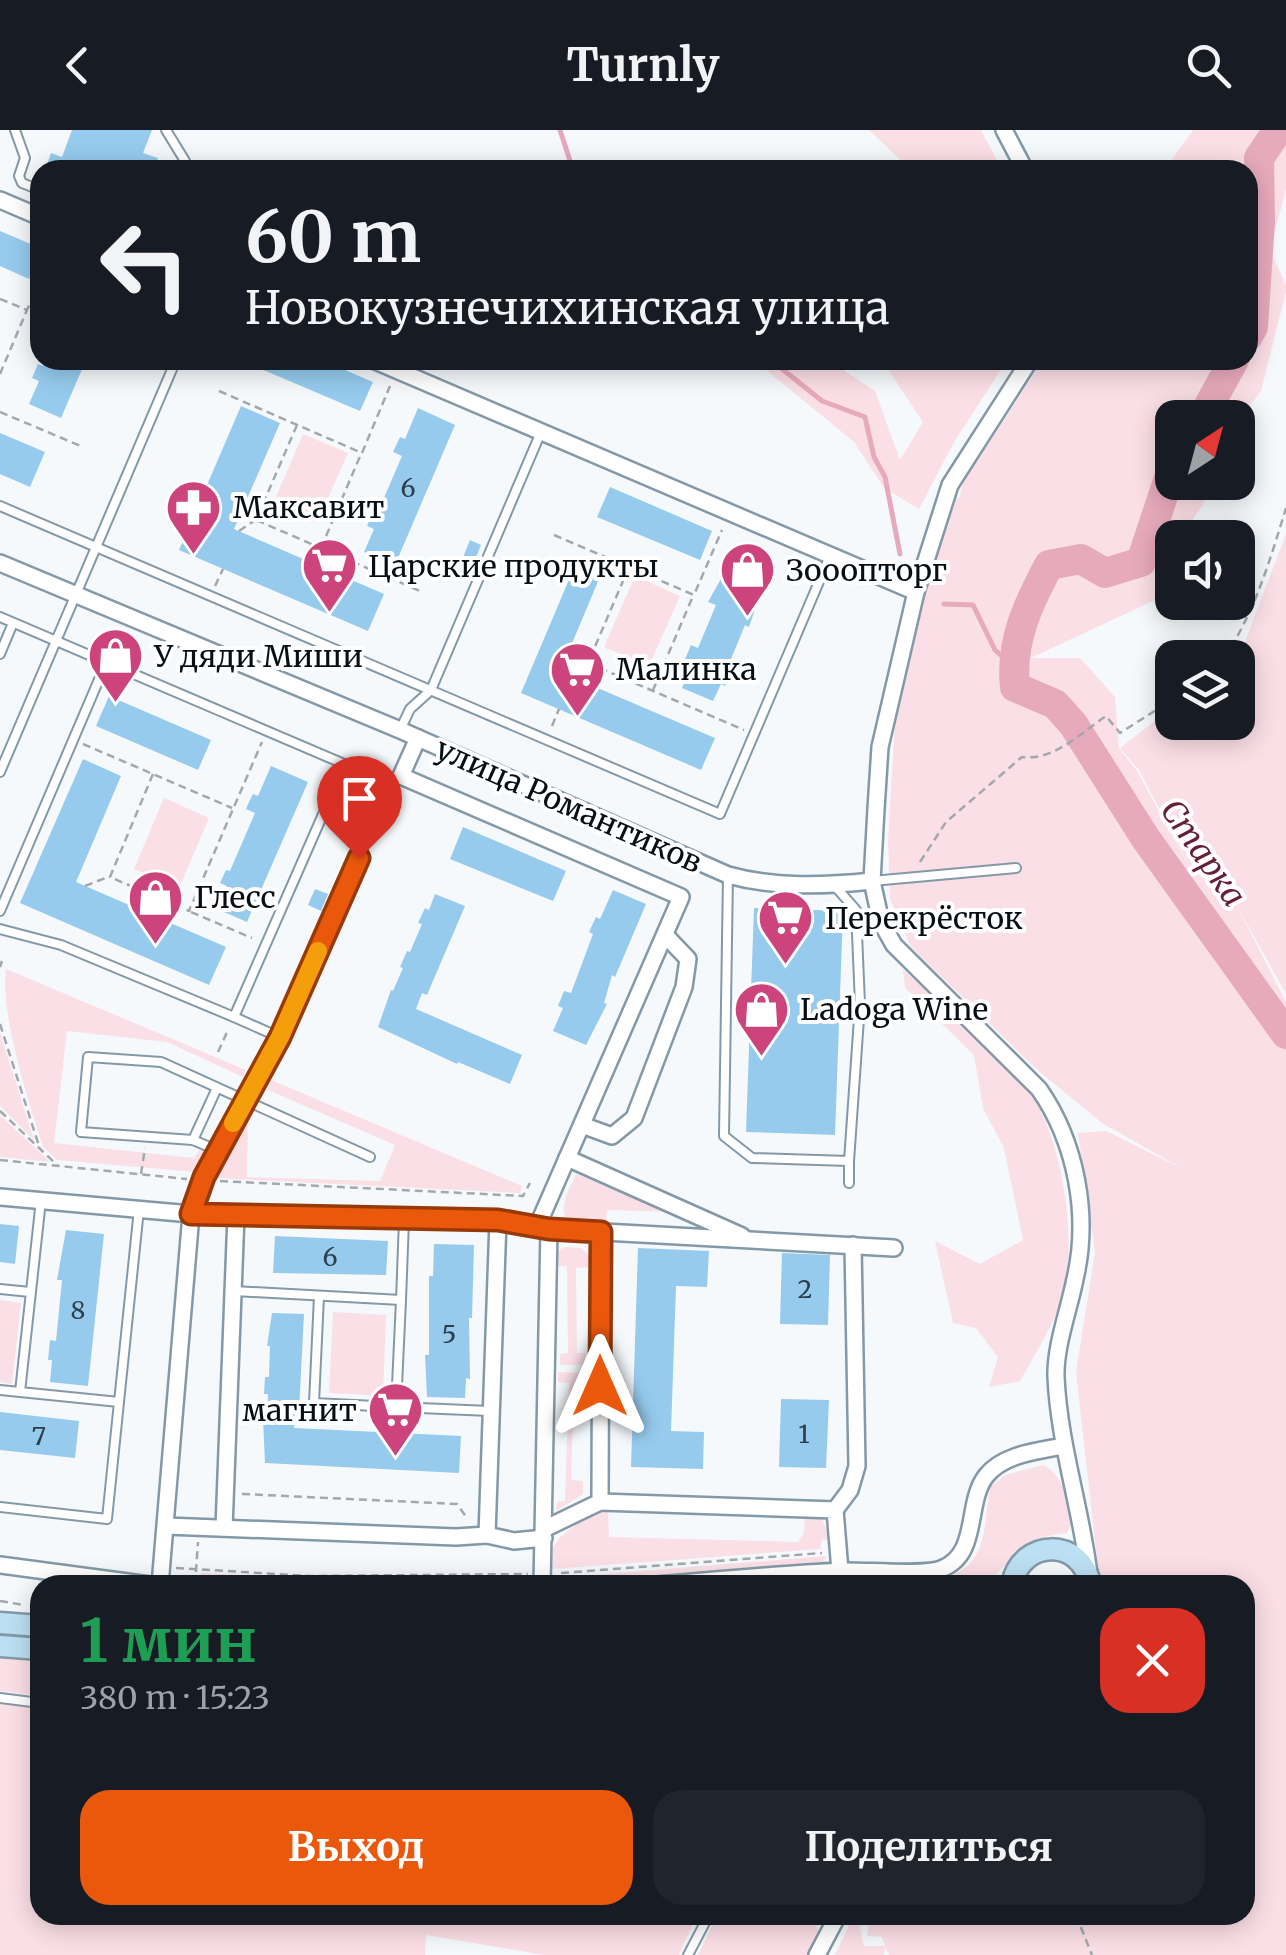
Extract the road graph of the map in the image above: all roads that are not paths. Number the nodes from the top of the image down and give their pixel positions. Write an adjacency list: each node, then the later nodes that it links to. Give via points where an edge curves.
1 (15, 130): 6 (lane, via 25,158 19,176)
2 (166, 130): 4 (lane)
3 (1004, 130): 5 (street)
4 (184, 160)
5 (1020, 160)
6 (30, 186)
7 (0, 200): 8 (street)
8 (30, 214)
9 (172, 370): 14 (lane)
10 (397, 370): 12 (street)
11 (1024, 370): 17 (street, via 950,485)
12 (541, 432): 15 (street); 24 (lane)
13 (0, 506): 14 (lane)
14 (96, 547): 18 (lane); 24 (lane)
15 (830, 556): 17 (street); 24 (lane, via 720,814)
16 (0, 563): 18 (street, улица Романтиков)
17 (916, 592): 31 (street, via 880,746)
18 (76, 595): 21 (lane); 25 (street, улица Романтиков)
19 (0, 617): 20 (lane)
20 (14, 623): 21 (lane); 22 (lane)
21 (56, 641): 23 (lane); 28 (lane)
22 (0, 654)
23 (106, 662): 27 (lane); 33 (lane)
24 (431, 690): 25 (lane)
25 (400, 730): 26 (street, улица Романтиков)
26 (418, 738): 30 (street, улица Романтиков); 35 (street, via 402,776 681,896)
27 (345, 764): 36 (lane); 37 (lane, via 391,784)
28 (0, 772)
29 (1016, 868): 31 (lane)
30 (728, 874): 32 (street, улица Романтиков, via 766,884); 45 (lane, via 724,1136 752,1158)
31 (872, 881): 32 (street, улица Романтиков); 69 (street, via 894,945 1038,1089 1069,1143 1080,1234 1056,1372)
32 (834, 885): 45 (lane, via 856,910 860,1004)
33 (0, 911)
34 (0, 930): 36 (lane, via 61,944)
35 (665, 935): 40 (street); 40 (street, via 688,959 684,987 634,1118 612,1136)
36 (234, 1017): 37 (lane)
37 (280, 1037): 39 (street)
38 (216, 1088): 39 (lane); 41 (lane); 41 (lane, via 161,1062 88,1056 80,1132)
39 (245, 1101): 42 (street); 43 (lane)
40 (582, 1124): 44 (street)
41 (193, 1140): 42 (lane)
42 (218, 1151): 50 (street)
43 (370, 1157)
44 (567, 1158): 54 (street); 56 (street)
45 (849, 1161): 46 (lane)
46 (849, 1183)
47 (0, 1196): 48 (street)
48 (41, 1200): 49 (street); 60 (lane)
49 (139, 1208): 50 (street); 66 (lane)
50 (191, 1214): 51 (street); 73 (street)
51 (236, 1215): 52 (street); 61 (street)
52 (404, 1220): 53 (street); 63 (lane)
53 (498, 1220): 54 (street); 68 (street)
54 (543, 1228): 55 (street); 76 (street)
55 (601, 1232): 56 (street); 70 (street)
56 (751, 1240): 57 (street)
57 (854, 1246): 58 (street); 72 (street, via 856,1466)
58 (894, 1248)
59 (0, 1289): 60 (lane)
60 (30, 1292): 65 (lane)
61 (234, 1292): 62 (lane); 75 (street)
62 (319, 1296): 63 (lane); 67 (lane, via 314,1403)
63 (401, 1300): 67 (lane)
64 (0, 1390): 65 (lane)
65 (20, 1392): 66 (lane)
66 (119, 1402): 71 (lane, via 107,1518)
67 (396, 1407): 68 (lane)
68 (492, 1411): 77 (street)
69 (1063, 1446): 74 (street); 80 (street, via 1016,1456 987,1474 968,1537 956,1560 940,1570)
70 (600, 1502): 72 (street); 76 (street)
71 (0, 1507)
72 (835, 1510): 80 (street)
73 (166, 1526): 75 (street); 82 (street)
74 (1082, 1526): 78 (street); 87 (street)
75 (224, 1528): 77 (street)
76 (544, 1534): 77 (street, via 514,1541); 83 (street)
77 (484, 1536)
78 (1058, 1548): 85 (street, via 1030,1554); 86 (street, via 1077,1558)
79 (0, 1565): 81 (street)
80 (840, 1572): 84 (street)
81 (75, 1575)
82 (161, 1575)
83 (542, 1575)
84 (798, 1575)
85 (1015, 1575)
86 (1087, 1575)
87 (1089, 1575)
88 (30, 1617): 89 (street)
89 (0, 1623)
90 (0, 1646): 91 (street)
91 (30, 1648)
92 (0, 1698): 93 (lane)
93 (30, 1702)
94 (704, 1925): 96 (lane)
95 (833, 1925): 97 (street)
96 (688, 1955)
97 (818, 1955)

